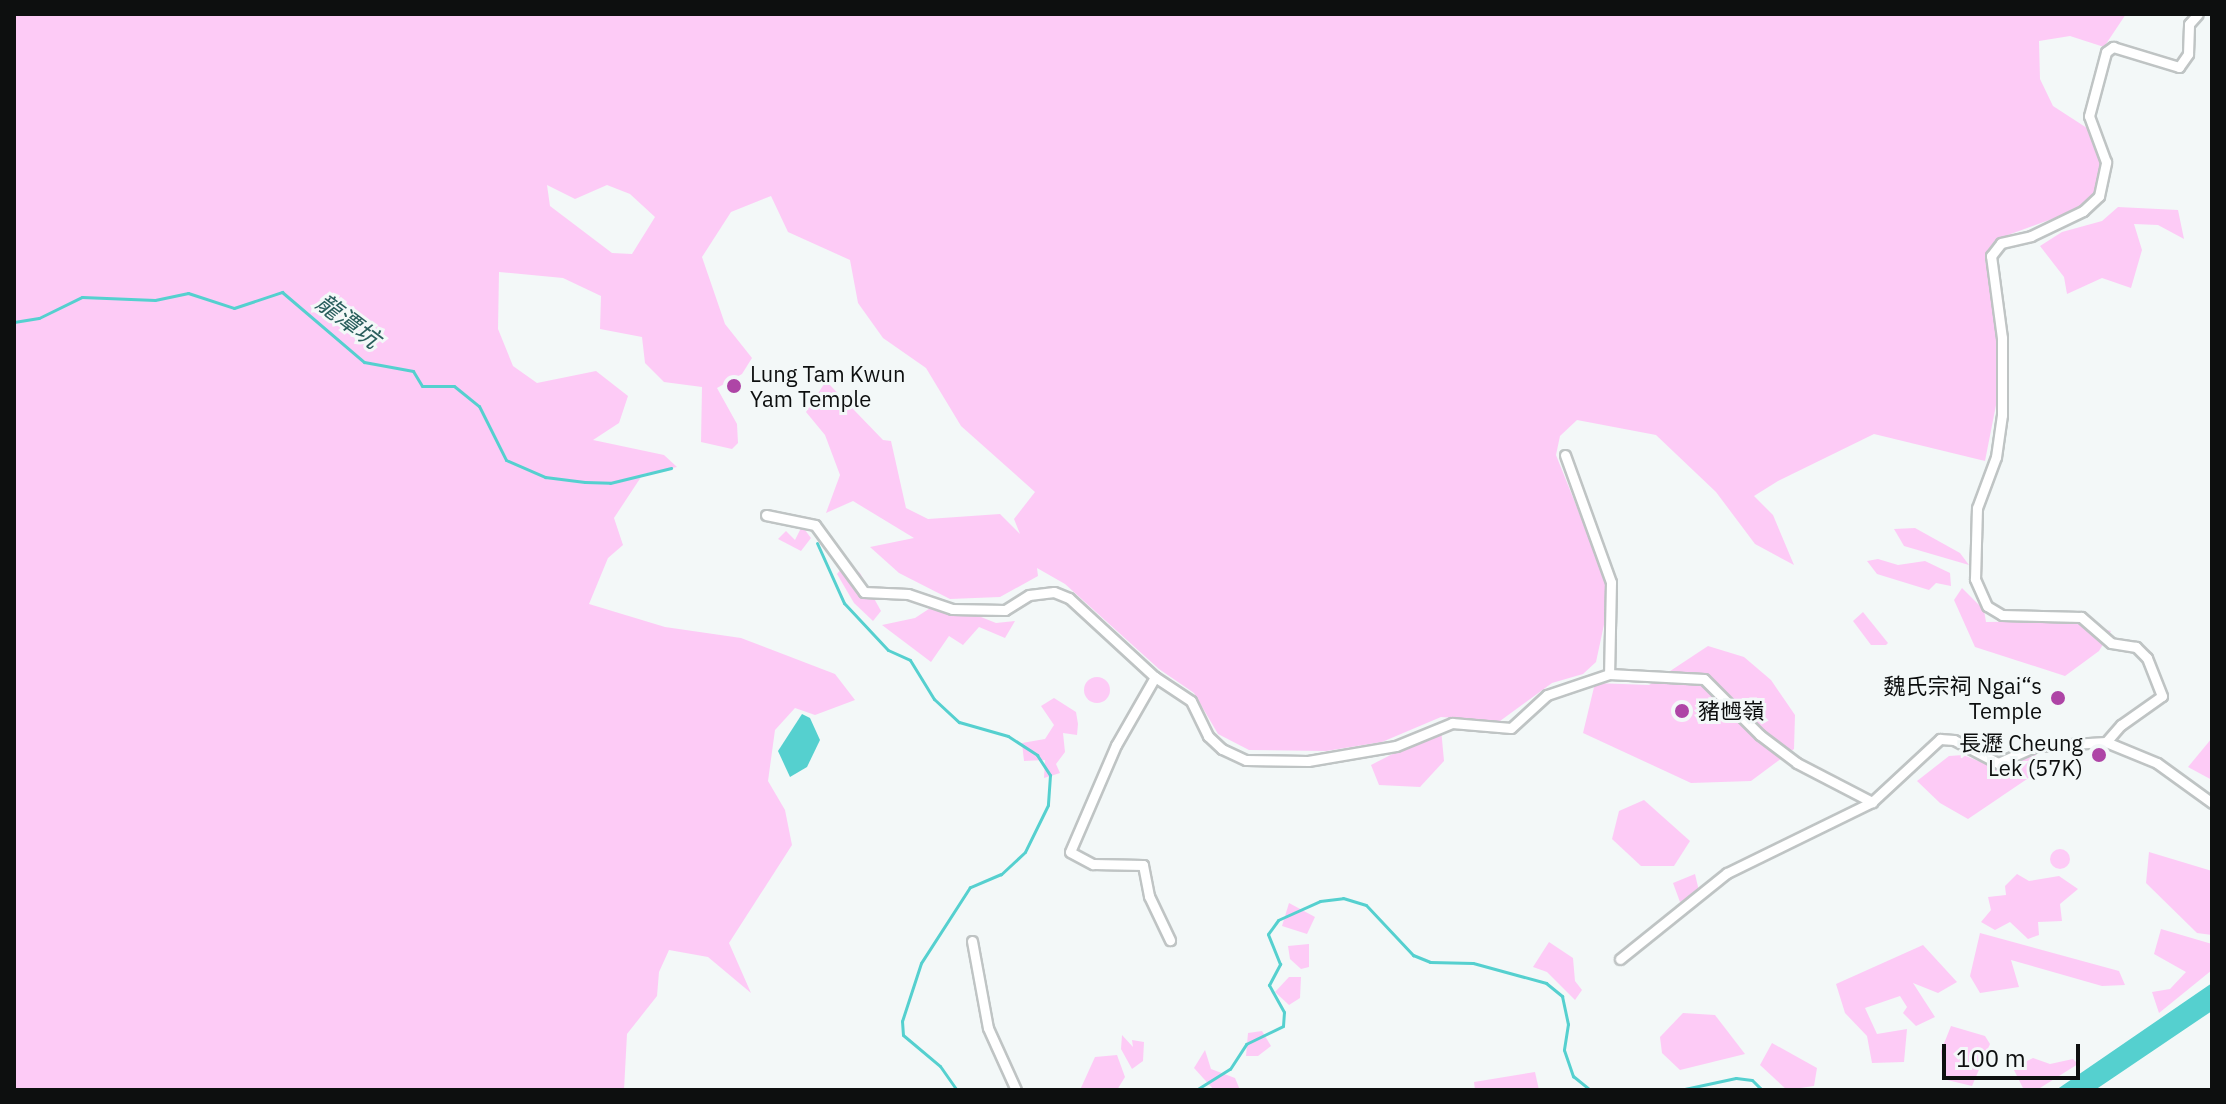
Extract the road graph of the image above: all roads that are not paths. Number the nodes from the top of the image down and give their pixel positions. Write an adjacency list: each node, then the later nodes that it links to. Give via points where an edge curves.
1 (2198, 14): 6 (street, via 2189,24 2188,54 2179,67 2113,47 2106,52 2089,116 2106,162 2099,196 2060,224 2001,243 1991,256 2002,338 2002,415 1996,457 1977,508 1975,579 1987,606 2002,615 2081,617 2111,643 2136,647 2147,658 2162,696)
2 (1565, 455): 4 (street, via 1611,582)
3 (766, 515): 5 (street, via 815,525 864,592 908,594 952,609 992,610 1005,610 1029,595 1062,595)
4 (1609, 674): 5 (street, via 1547,695 1511,728 1452,723 1396,746 1308,761 1246,760 1222,749 1208,736 1191,701); 7 (street, via 1704,679 1760,735 1797,763)
5 (1155, 677): 9 (street, via 1116,745 1070,852 1093,864 1143,865 1149,896)
6 (2106, 742): 7 (street, via 2036,746 1998,763 1954,740 1940,739); 8 (street, via 2157,763)
7 (1872, 802): 11 (street, via 1727,873)
8 (2212, 803)
9 (1170, 940)
10 (972, 941): 12 (street, via 988,1028)
11 (1620, 959)
12 (1016, 1090)

